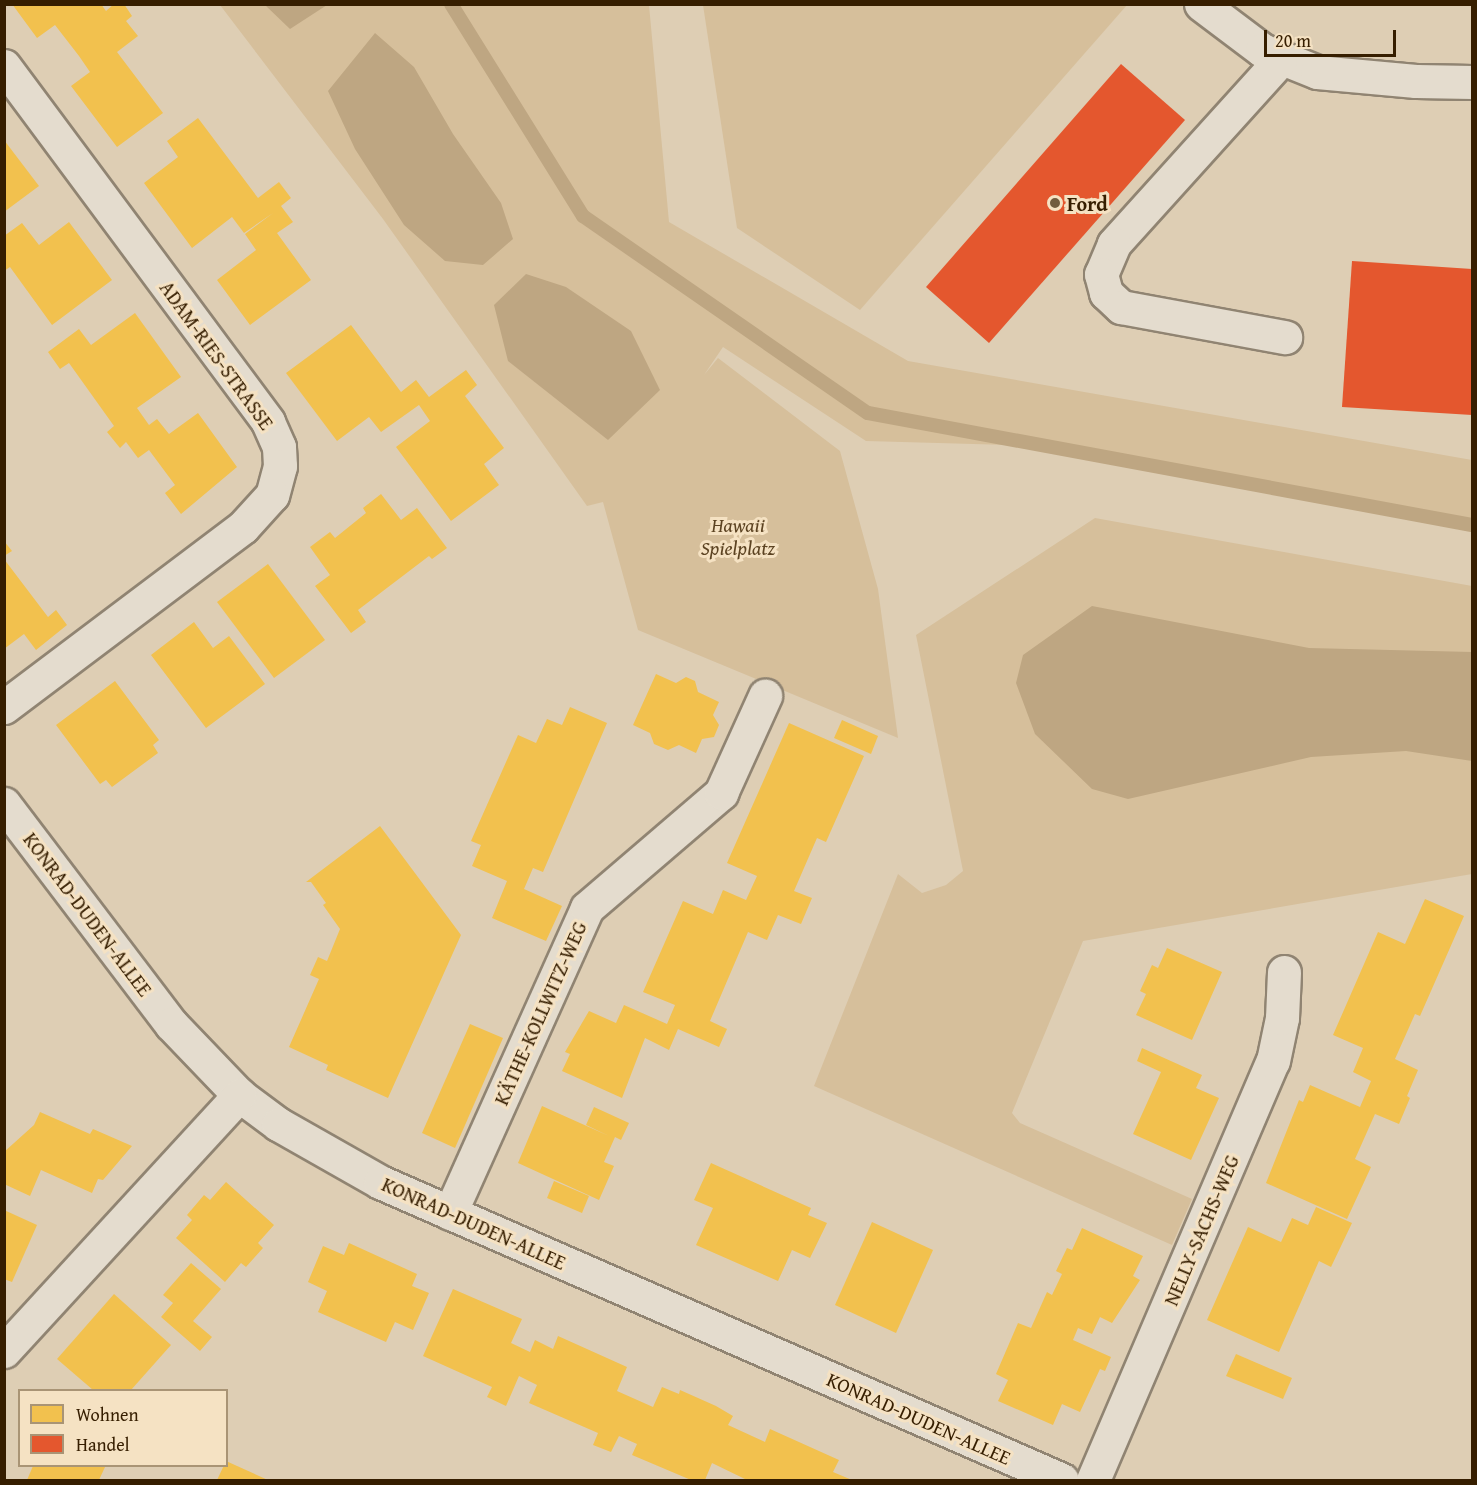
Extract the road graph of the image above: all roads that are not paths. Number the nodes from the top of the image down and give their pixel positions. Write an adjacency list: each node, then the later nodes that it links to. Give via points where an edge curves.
1 (1201, 4): 2 (street, via 1240,36)
2 (1280, 60): 4 (street, via 1336,76); 5 (street, via 1114,244 1101,274 1106,293 1121,307)
3 (4, 66): 7 (street, ADAM-RIES-STRASSE, via 268,422 279,447 280,466 272,495 243,527)
4 (1473, 82)
5 (1285, 337)
6 (765, 696): 11 (street, KÄTHE-KOLLWITZ-WEG, via 721,793 587,908)
7 (4, 707)
8 (4, 804): 10 (street, KONRAD-DUDEN-ALLEE, via 132,975)
9 (1284, 972): 14 (street, NELLY-SACHS-WEG, via 1282,1018 1273,1061)
10 (238, 1095): 11 (street, KONRAD-DUDEN-ALLEE, via 349,1167); 12 (street)
11 (450, 1213): 13 (street, KONRAD-DUDEN-ALLEE)
12 (4, 1351)
13 (1062, 1480)
14 (1093, 1480)

